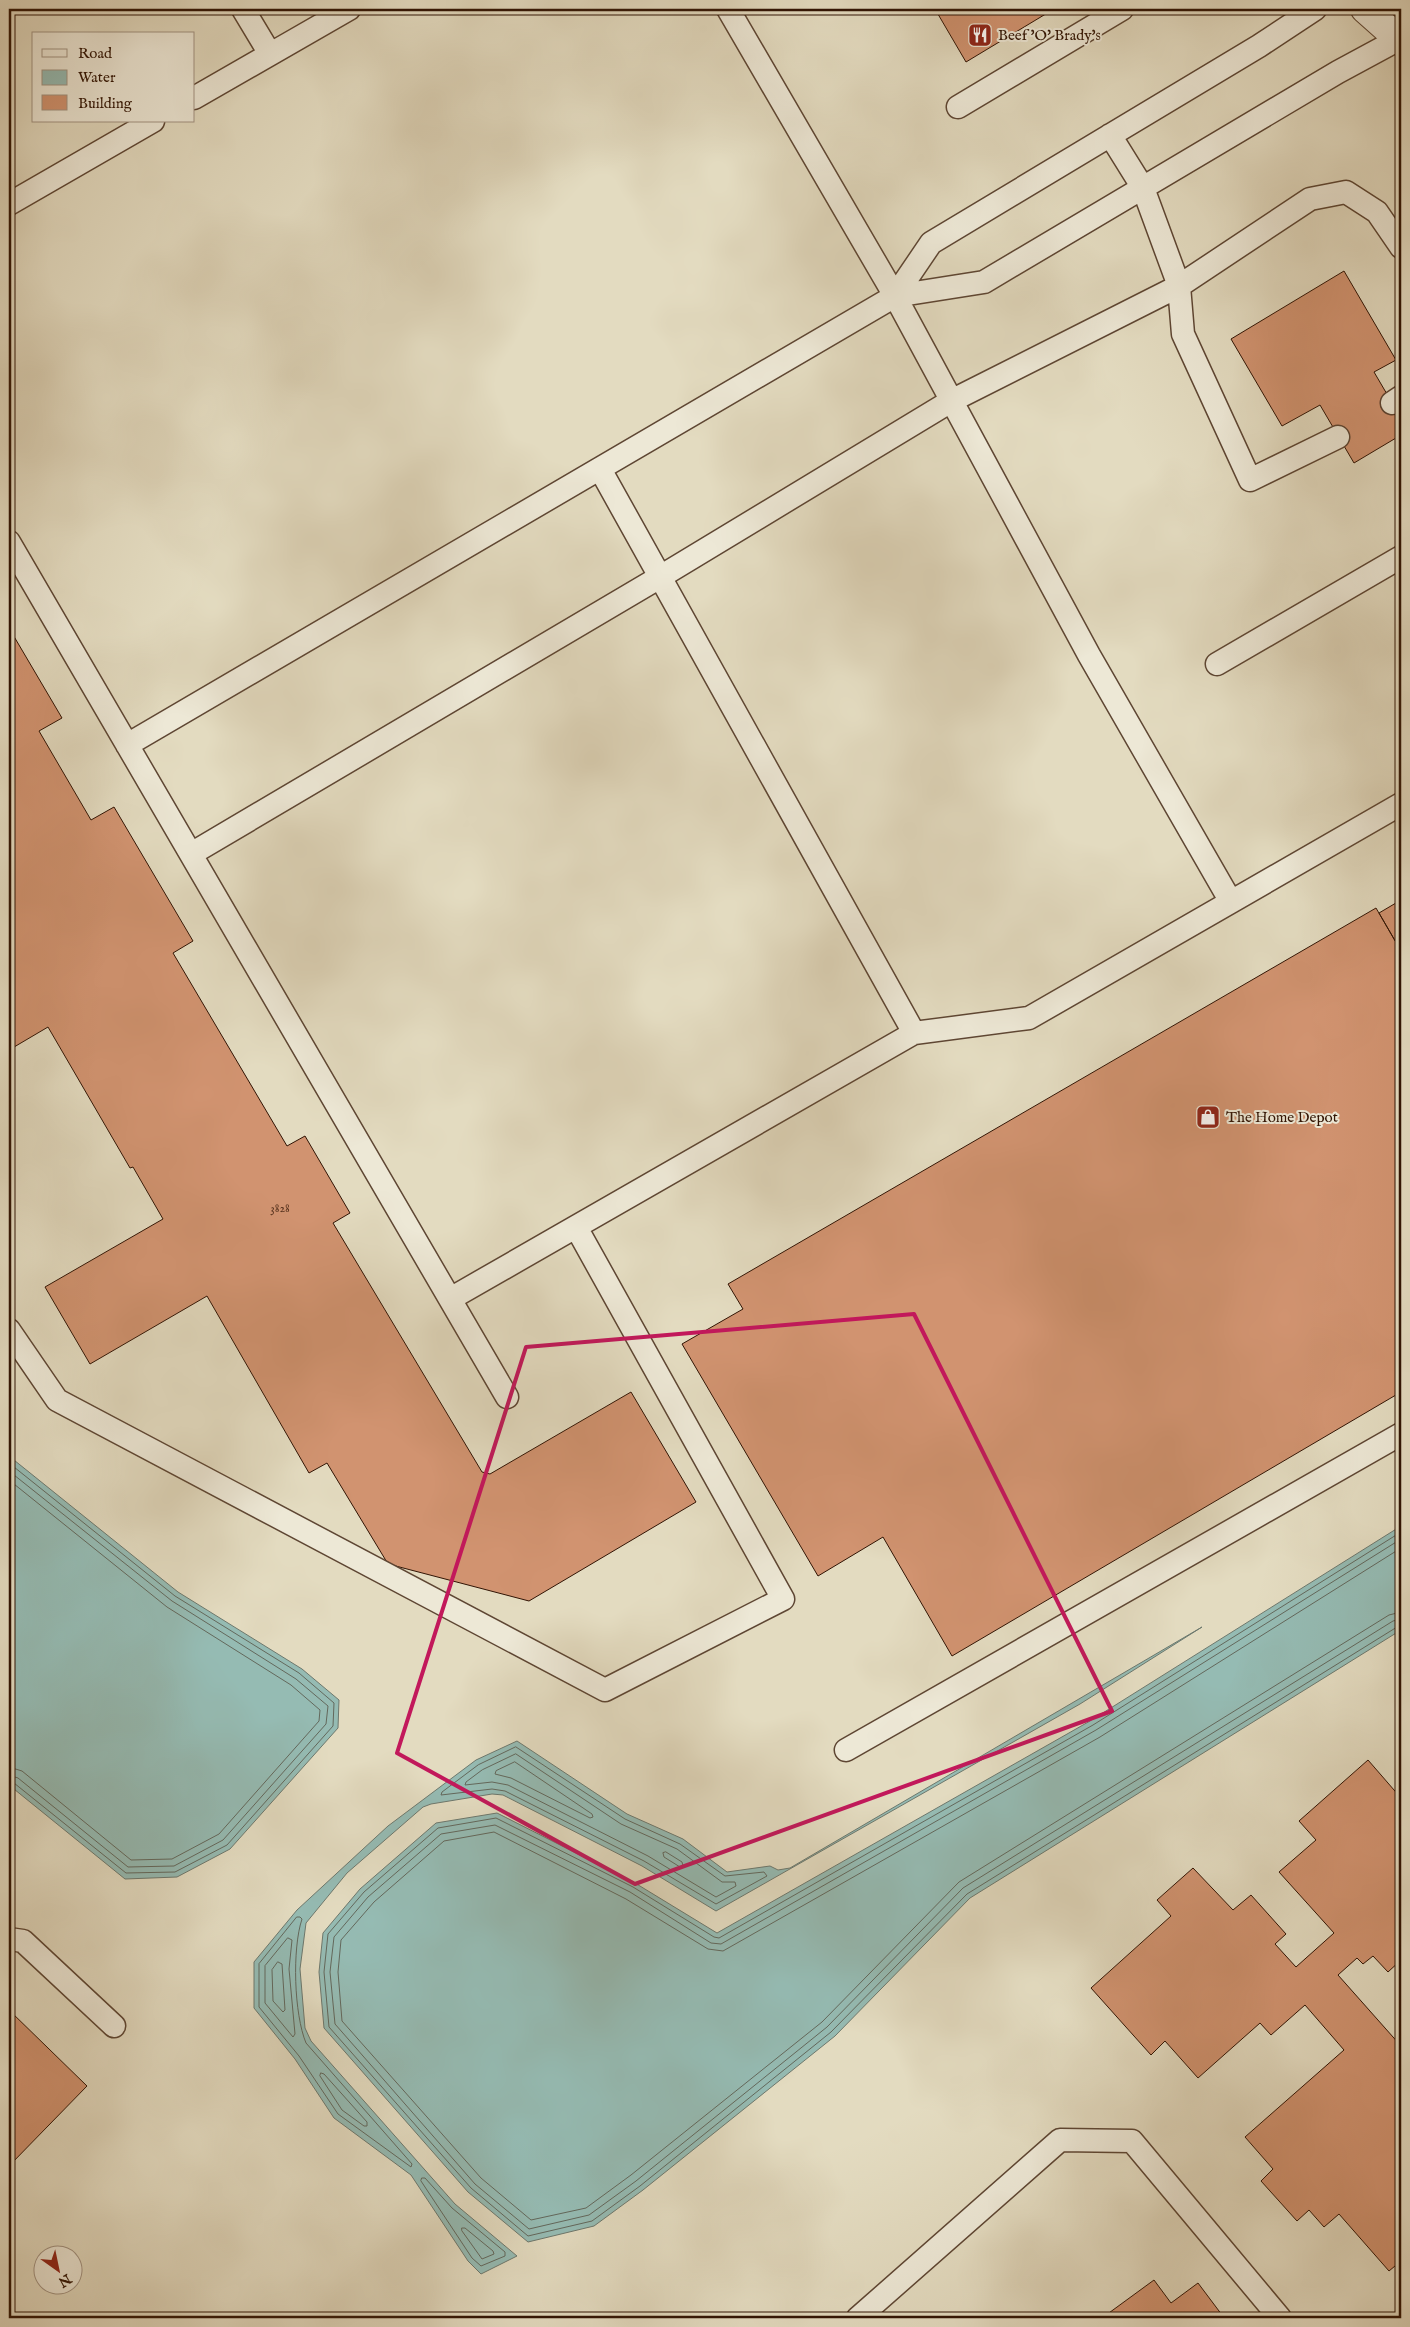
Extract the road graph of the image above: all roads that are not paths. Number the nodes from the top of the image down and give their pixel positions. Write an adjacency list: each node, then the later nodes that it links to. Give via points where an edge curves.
1 (243, 9): 8 (lane)
2 (349, 9): 8 (lane)
3 (728, 9): 17 (lane)
4 (1122, 9): 10 (lane)
5 (1315, 9): 12 (lane)
6 (1365, 9): 7 (street)
7 (1401, 40): 13 (lane, via 1338,72)
8 (270, 54): 9 (lane)
9 (195, 97)
10 (958, 108)
11 (151, 122): 14 (lane)
12 (1110, 135): 13 (lane); 17 (lane, via 931,243)
13 (1143, 188): 16 (lane); 17 (lane, via 984,282)
14 (9, 204)
15 (1401, 246): 16 (lane, via 1377,212 1346,192 1310,199)
16 (1179, 286): 18 (lane); 19 (lane, via 1183,334 1250,480)
17 (895, 296): 18 (lane); 20 (lane)
18 (951, 401): 23 (lane); 28 (lane, via 1089,655)
19 (1338, 437)
20 (600, 469): 23 (lane); 25 (lane)
21 (9, 542): 25 (lane)
22 (1401, 557): 24 (lane)
23 (660, 577): 27 (lane); 29 (lane)
24 (1217, 664)
25 (127, 745): 27 (lane)
26 (1401, 804): 28 (lane)
27 (191, 854): 31 (lane)
28 (1231, 902): 29 (lane, via 1029,1018)
29 (914, 1033): 30 (lane)
30 (576, 1227): 31 (lane); 32 (lane, via 783,1599 605,1690 56,1400)
31 (450, 1299): 33 (lane)
32 (9, 1330)
33 (507, 1397)
34 (1401, 1434): 35 (lane)
35 (846, 1750)
36 (9, 1939): 37 (lane, via 23,1941)
37 (114, 2026)
38 (858, 2318): 39 (lane, via 1060,2140 1132,2142)
39 (1280, 2318)

